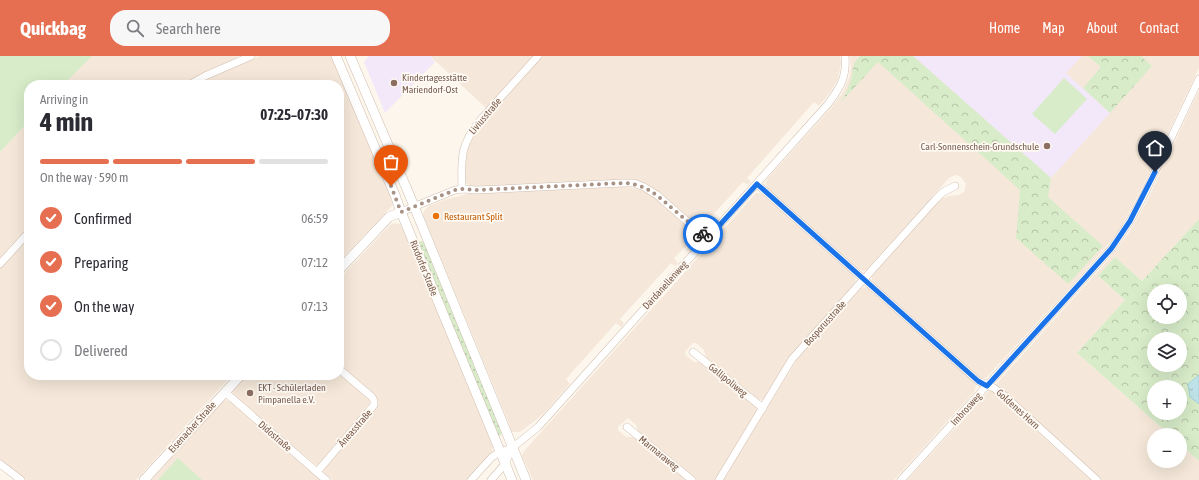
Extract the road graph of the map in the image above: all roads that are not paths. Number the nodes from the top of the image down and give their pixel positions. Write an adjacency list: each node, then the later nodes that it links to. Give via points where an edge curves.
1 (251, 56): 7 (street)
2 (336, 56): 12 (street, Rixdorfer Straße)
3 (350, 56): 11 (street, Rixdorfer Straße)
4 (538, 56): 10 (street, Liviusstraße, via 469,136 462,151)
5 (845, 56): 8 (street, Dardanellenweg, via 844,77 839,89)
6 (1199, 79): 23 (street, Imbrosweg, via 1143,197 1121,236)
7 (198, 80)
8 (757, 184): 15 (street, Dardanellenweg); 19 (street, Goldenes Horn)
9 (955, 186): 19 (street, Bosporusstraße, via 942,192)
10 (462, 189): 11 (street); 15 (street, via 634,184 658,195)
11 (414, 207): 12 (street); 13 (street, Rixdorfer Straße)
12 (401, 212): 16 (street, Rixdorfer Straße); 18 (street, via 389,217)
13 (425, 236): 16 (street); 27 (street, Rixdorfer Straße)
14 (24, 238): 17 (street)
15 (707, 239): 27 (street, Dardanellenweg, via 538,427)
16 (413, 241): 28 (street, Rixdorfer Straße)
17 (0, 264)
18 (344, 265)
19 (864, 279): 23 (street, Goldenes Horn, via 978,381); 25 (street, Bosporusstraße, via 792,359)
20 (693, 352): 25 (street, Gallipoliweg)
21 (344, 373): 31 (street, Äneasstraße, via 372,397 374,404)
22 (236, 380): 24 (street, Eisenacher Straße)
23 (987, 386): 41 (street, Imbrosweg); 42 (street, Goldenes Horn, via 1006,397)
24 (225, 392): 31 (street, Didostraße); 33 (street, Eisenacher Straße)
25 (763, 408): 40 (street, Bosporusstraße)
26 (626, 427): 39 (street, Marmaraweg)
27 (512, 448): 28 (street); 30 (street); 38 (street, Rixdorfer Straße)
28 (500, 452): 30 (street, Rixdorfer Straße); 35 (street)
29 (0, 464): 32 (street)
30 (505, 464): 36 (street); 37 (street, Rixdorfer Straße)
31 (317, 472): 34 (street, Didostraße)
32 (21, 480)
33 (144, 480)
34 (326, 480)
35 (471, 480)
36 (491, 480)
37 (512, 480)
38 (526, 480)
39 (692, 480)
40 (719, 480)
41 (901, 480)
42 (1097, 480)

